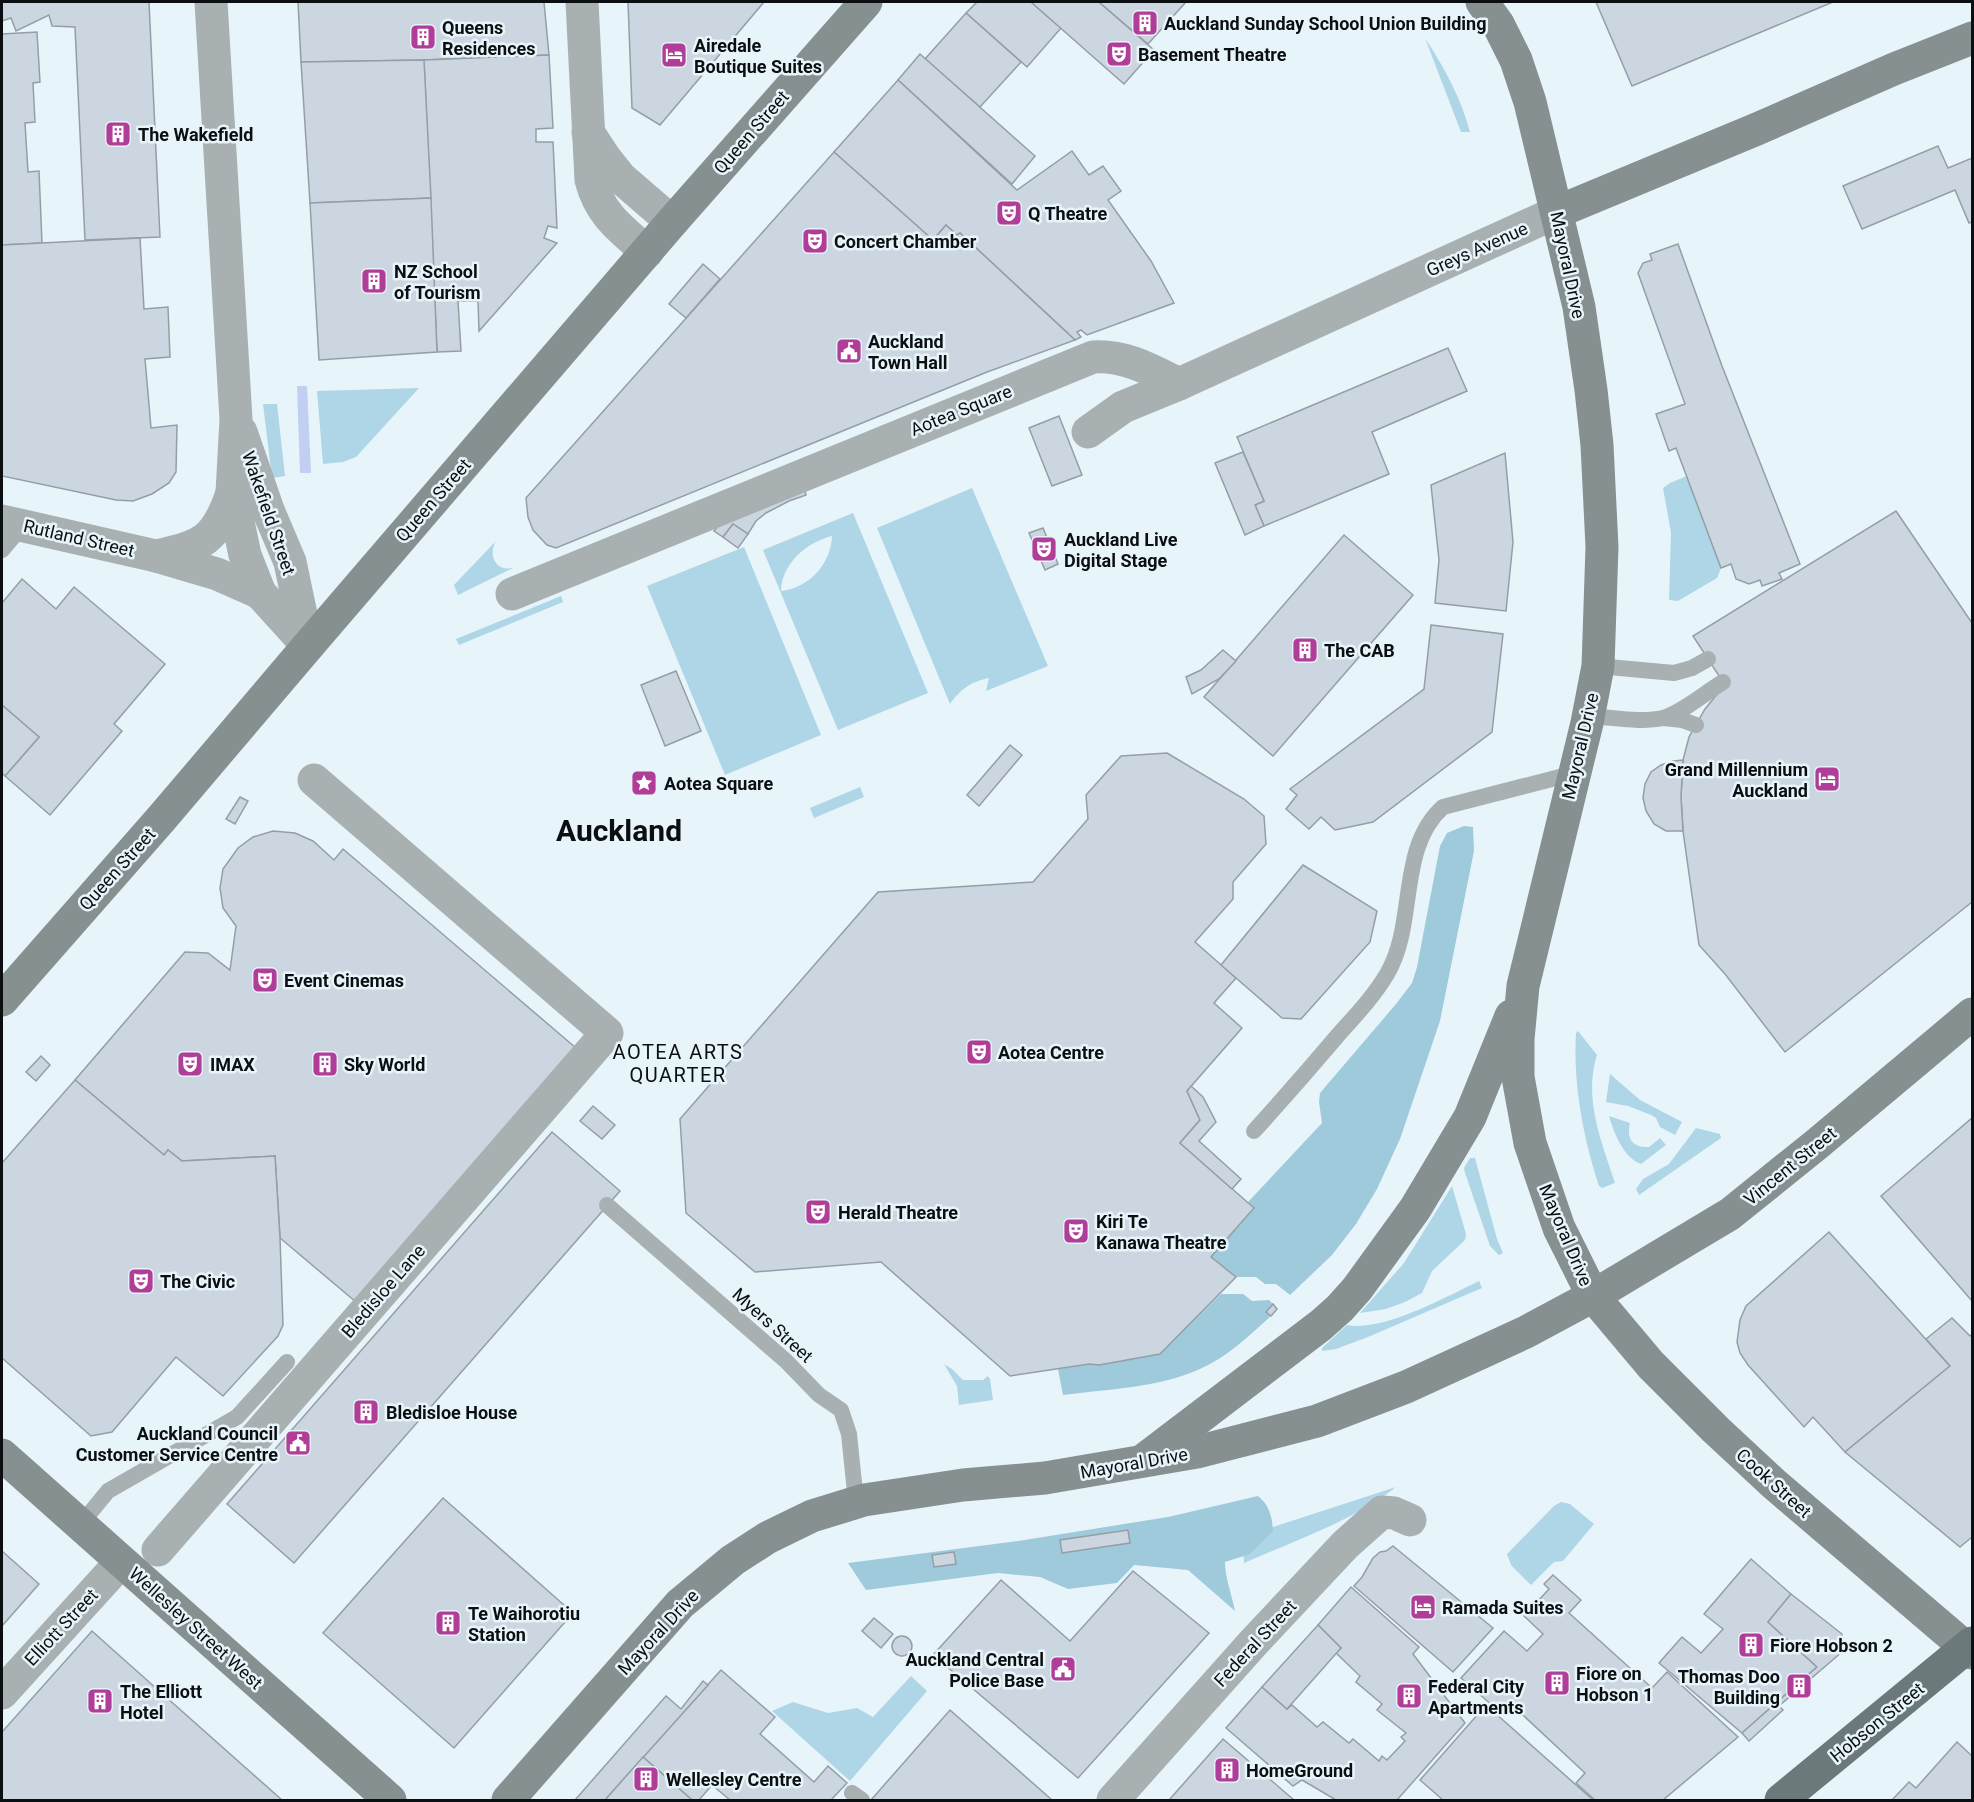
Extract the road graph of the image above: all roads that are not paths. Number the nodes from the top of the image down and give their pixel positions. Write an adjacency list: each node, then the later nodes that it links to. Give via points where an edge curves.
1 (211, 2): 11 (street, Wakefield Street)
2 (582, 2): 6 (street)
3 (866, 2): 8 (street, Queen Street)
4 (1482, 2): 7 (street, Mayoral Drive, via 1516,60)
5 (1972, 38): 7 (street, Greys Avenue)
6 (588, 132): 8 (street, via 621,178); 9 (street, via 595,196 615,225)
7 (1557, 212): 10 (street, Greys Avenue); 21 (street, Mayoral Drive, via 1578,308 1597,445 1602,547)
8 (672, 222): 9 (street, Queen Street)
9 (647, 252): 19 (street, Queen Street)
10 (1179, 384): 12 (street, Greys Avenue, via 1123,407); 18 (street, Aotea Square, via 1122,359 1093,357)
11 (236, 419): 13 (street, Wakefield Street); 19 (street, Wakefield Street, via 290,562)
12 (1088, 432)
13 (232, 494): 16 (street, Rutland Street, via 224,516 208,537 192,547); 17 (street, Wakefield Street, via 245,555)
14 (12, 523): 15 (lane); 16 (street, Rutland Street)
15 (2, 550)
16 (156, 555): 17 (street, Rutland Street, via 217,574)
17 (260, 593): 19 (street, Wakefield Street)
18 (512, 594)
19 (308, 646): 29 (street, Queen Street)
20 (1708, 658): 21 (lane, via 1674,673)
21 (1598, 666): 23 (street, Mayoral Drive)
22 (1723, 682): 24 (lane)
23 (1588, 716): 24 (lane); 26 (street, Mayoral Drive)
24 (1664, 718): 25 (lane)
25 (1696, 725)
26 (1575, 773): 28 (street, Mayoral Drive); 31 (lane, via 1443,807 1434,815 1414,862 1398,944 1388,973)
27 (314, 780): 42 (street, Bledisloe Lane, via 607,1033)
28 (1523, 986): 33 (street, Mayoral Drive, via 1518,1077 1530,1143 1559,1228); 38 (street, via 1470,1117 1415,1209 1357,1288 1321,1325)
29 (2, 1000)
30 (1972, 1014): 33 (street, Vincent Street, via 1730,1214)
31 (1254, 1131)
32 (607, 1205): 39 (lane, Myers Street, via 786,1360 819,1395 842,1410 849,1434)
33 (1593, 1296): 38 (street, Mayoral Drive, via 1504,1342 1356,1408 1272,1434); 44 (street, Cook Street, via 1651,1365 1715,1430)
34 (287, 1362): 35 (lane)
35 (227, 1423): 36 (lane); 41 (lane, via 108,1491)
36 (243, 1436)
37 (2, 1455): 41 (street, Wellesley Street West)
38 (1142, 1462): 39 (street, Mayoral Drive)
39 (856, 1503): 47 (street, Mayoral Drive, via 812,1516 767,1538 691,1594)
40 (1410, 1520): 48 (street, Federal Street, via 1382,1512 1345,1545)
41 (80, 1525): 43 (street, Wellesley Street West)
42 (159, 1550)
43 (121, 1562): 45 (street, Elliott Street); 46 (street, Wellesley Street West)
44 (1971, 1648): 49 (main road, Hobson Street)
45 (2, 1693)
46 (390, 1800)
47 (508, 1800)
48 (1113, 1800)
49 (1781, 1800)

